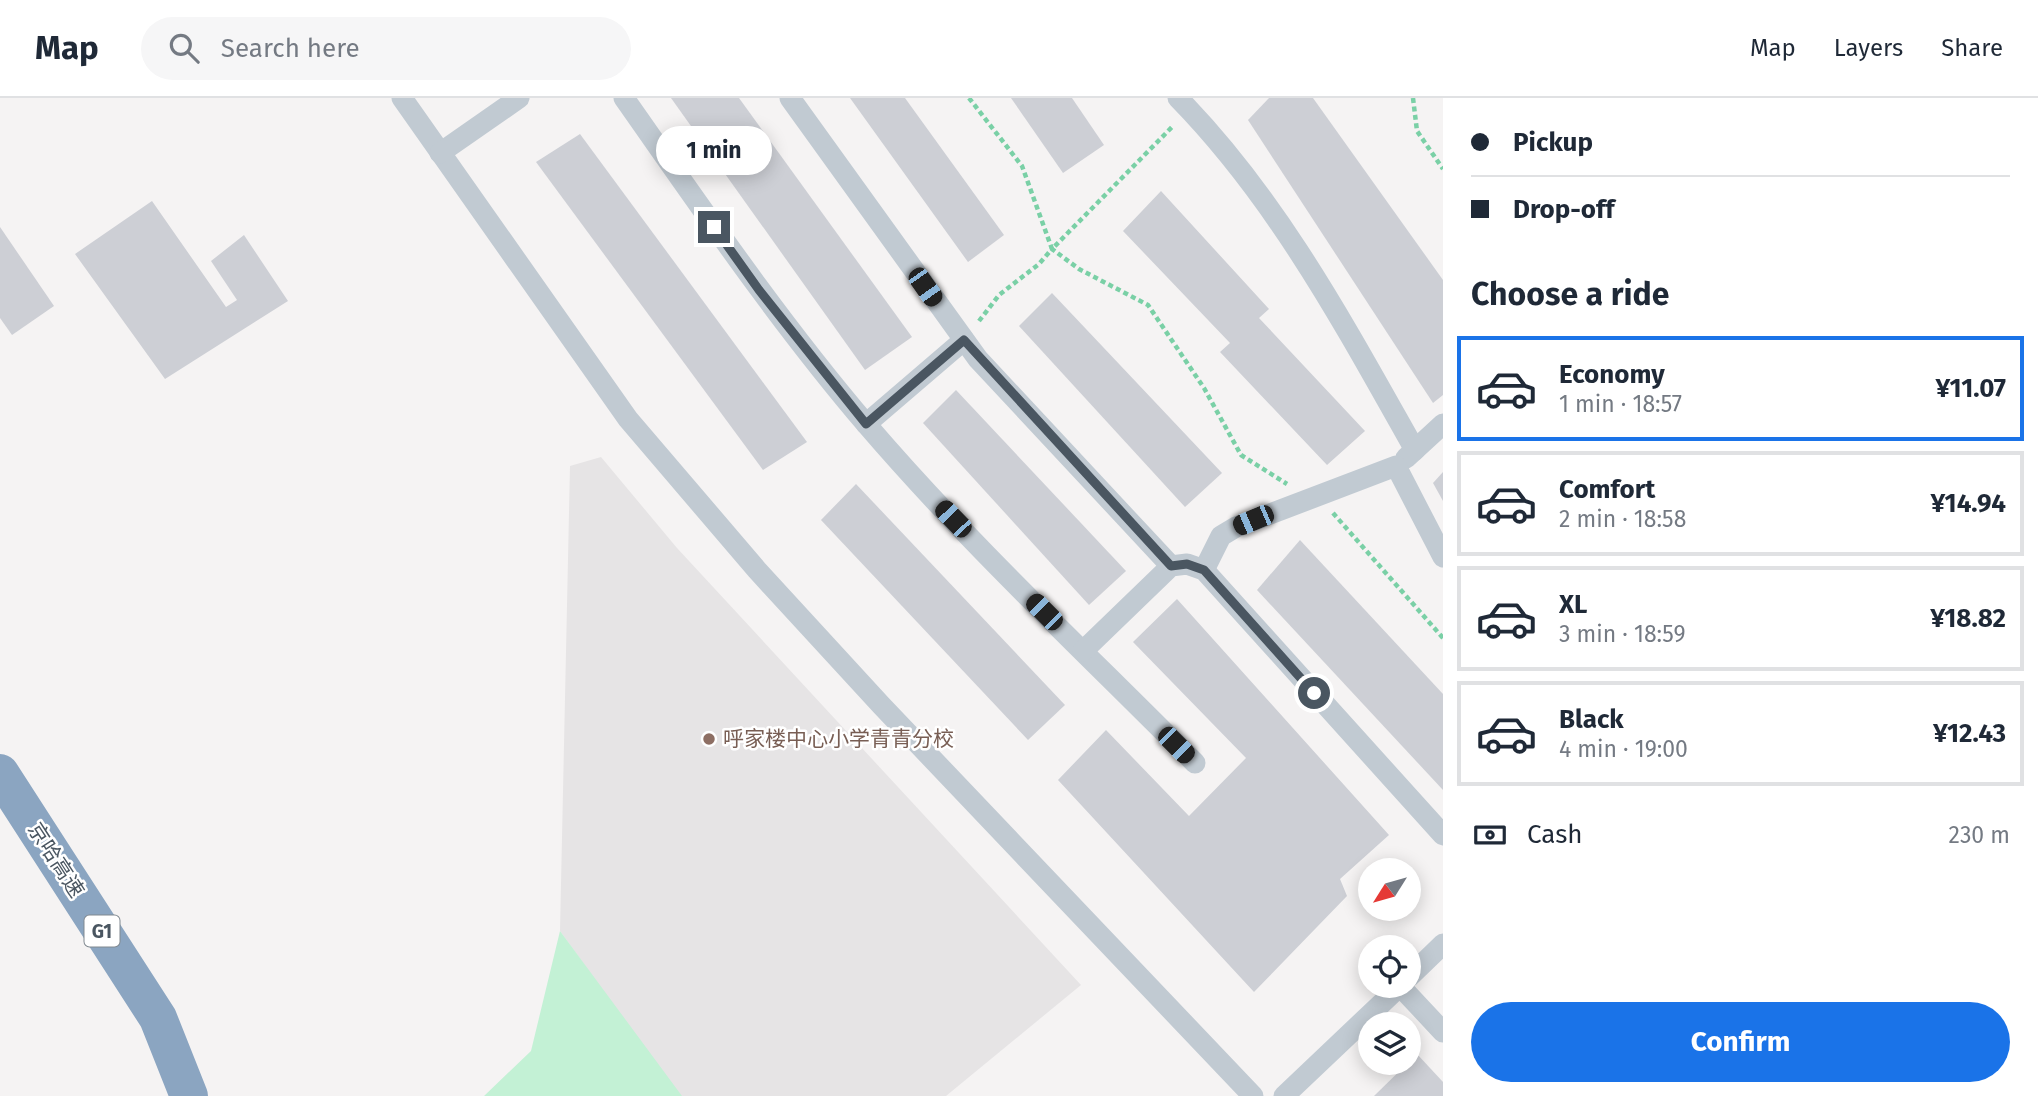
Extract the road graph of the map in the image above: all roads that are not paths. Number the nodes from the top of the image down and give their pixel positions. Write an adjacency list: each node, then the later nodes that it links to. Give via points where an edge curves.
1 (402, 98): 7 (street)
2 (519, 98): 6 (street)
3 (624, 98): 9 (street, via 759,290)
4 (790, 98): 8 (street)
5 (1184, 104): 11 (street, via 1264,198 1339,316)
6 (491, 106): 7 (street)
7 (440, 153): 26 (street, via 628,419 757,570)
8 (964, 340): 9 (street); 14 (street)
9 (866, 424): 16 (street)
10 (1443, 424): 11 (street)
11 (1415, 450): 12 (street)
12 (1396, 466): 13 (street); 15 (street, via 1271,512 1221,536)
13 (1443, 557)
14 (1171, 566): 15 (street, via 1187,564); 16 (street)
15 (1204, 570): 19 (street)
16 (1083, 651): 17 (street)
17 (1195, 764)
18 (0, 773): 25 (highway, 京哈高速 / G1, via 158,1018)
19 (1443, 835)
20 (1443, 944): 21 (street)
21 (1421, 965)
22 (1387, 998): 27 (street)
23 (1415, 998): 24 (street)
24 (1443, 1032)
25 (189, 1096)
26 (1253, 1096)
27 (1283, 1096)

